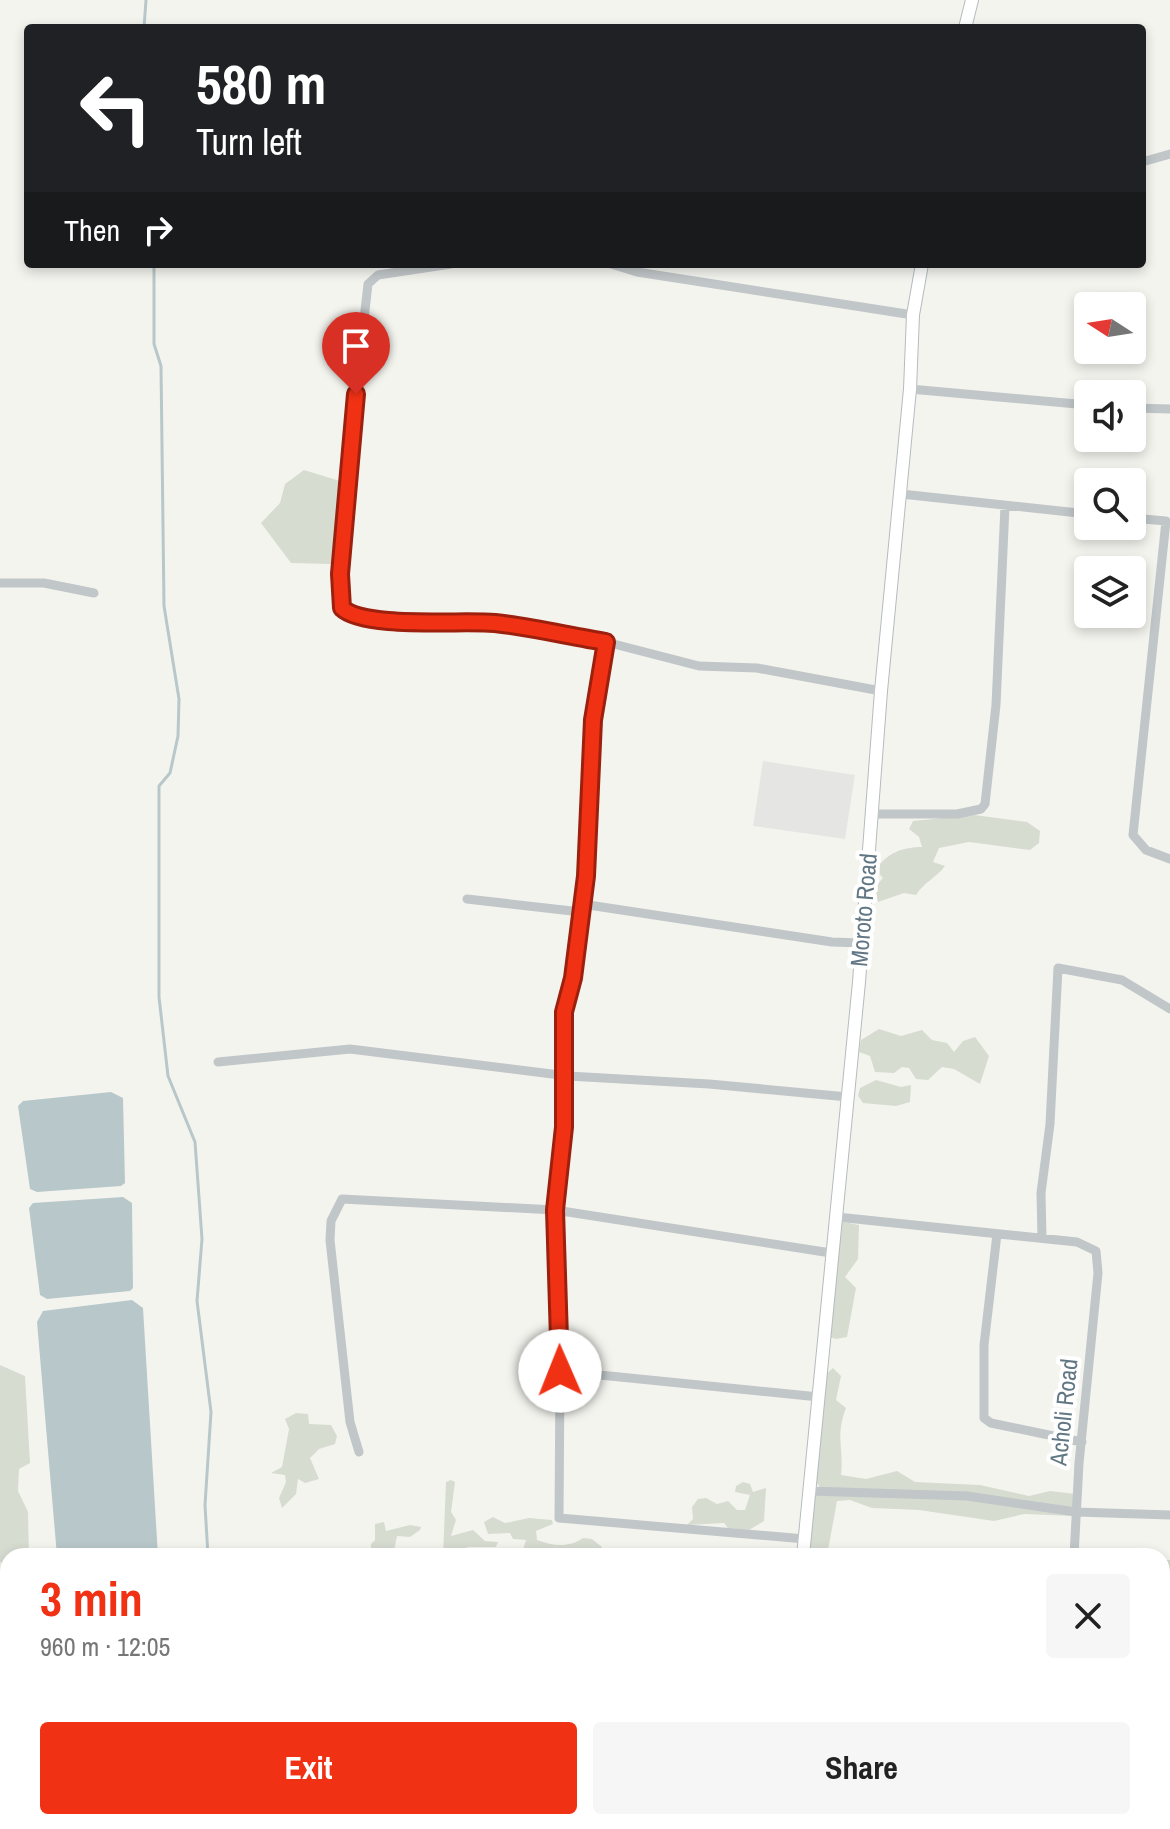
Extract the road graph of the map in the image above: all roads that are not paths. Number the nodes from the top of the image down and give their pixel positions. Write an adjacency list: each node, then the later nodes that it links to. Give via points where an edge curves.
1 (972, 0): 2 (main road)
2 (966, 24)
3 (1170, 154): 4 (street)
4 (1147, 161): 5 (street)
5 (1170, 163)
6 (424, 268): 21 (street, via 378,275 368,284 349,451 342,608 357,618 495,623)
7 (639, 268): 9 (street)
8 (921, 268): 9 (main road, Moroto Road)
9 (913, 315): 10 (main road, Moroto Road)
10 (910, 389): 11 (street); 14 (main road, Moroto Road)
11 (1074, 404)
12 (1146, 408): 13 (street)
13 (1170, 409)
14 (901, 494): 15 (street); 22 (main road, Moroto Road)
15 (1005, 506): 16 (street); 23 (street, via 996,705 985,804 957,814)
16 (1074, 513)
17 (1146, 519): 18 (street)
18 (1168, 521): 24 (street, via 1132,827 1133,837 1146,850)
19 (0, 583): 20 (street, via 44,583)
20 (94, 593)
21 (606, 642): 22 (street, via 699,666 757,668); 26 (street, via 593,720)
22 (881, 691): 23 (main road, Moroto Road)
23 (872, 814): 27 (main road, Moroto Road)
24 (1170, 859)
25 (467, 899): 26 (street)
26 (582, 908): 27 (street); 30 (street, via 564,1012)
27 (861, 943): 31 (main road, Moroto Road)
28 (1170, 1009): 35 (street, via 1122,980 1058,968)
29 (218, 1062): 30 (street, via 350,1049)
30 (562, 1075): 31 (street); 32 (street, via 564,1127)
31 (848, 1097): 33 (main road, Moroto Road)
32 (555, 1210): 36 (street); 37 (street); 40 (street, via 340,1200 330,1240 350,1422)
33 (837, 1217): 34 (street); 36 (main road, Moroto Road)
34 (997, 1234): 35 (street); 39 (street, via 984,1345 984,1418)
35 (1042, 1238): 39 (street, Acholi Road, via 1091,1246 1098,1258)
36 (831, 1253): 38 (main road, Moroto Road)
37 (560, 1371): 38 (street); 44 (street, via 559,1518)
38 (819, 1397): 41 (main road, Moroto Road)
39 (1082, 1442): 42 (street, Acholi Road)
40 (359, 1452)
41 (810, 1491): 42 (street, via 967,1496); 44 (main road, Moroto Road)
42 (1076, 1512): 43 (street); 46 (street, Acholi Road)
43 (1170, 1515)
44 (805, 1539): 45 (main road, Moroto Road)
45 (804, 1548)
46 (1074, 1548)

